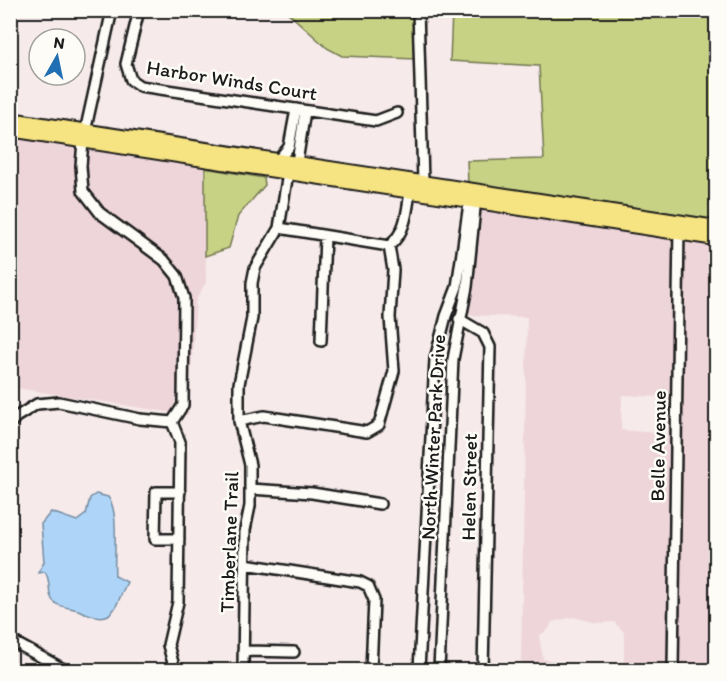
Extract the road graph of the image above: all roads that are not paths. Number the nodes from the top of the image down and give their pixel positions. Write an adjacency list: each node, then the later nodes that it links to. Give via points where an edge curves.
1 (112, 10): 9 (street)
2 (139, 10): 4 (street, Harbor Winds Court, via 126,64 131,80 140,86)
3 (418, 10): 14 (street)
4 (300, 110): 5 (street, Harbor Winds Court, via 376,121); 8 (street)
5 (397, 113)
6 (10, 119): 9 (main road)
7 (10, 130): 9 (main road)
8 (297, 133): 10 (street); 11 (street)
9 (85, 136): 11 (main road); 27 (street, via 83,191 100,213 164,260 181,287 183,405)
10 (297, 162): 11 (main road); 12 (main road)
11 (275, 165): 13 (main road)
12 (313, 165): 13 (main road); 14 (main road)
13 (288, 173): 15 (main road); 21 (street, Timberlane Trail)
14 (423, 182): 16 (main road)
15 (410, 192): 16 (main road); 24 (street, via 404,226)
16 (473, 198): 17 (main road); 18 (main road); 25 (street, North Winter Park Drive, via 467,287); 42 (street, North Winter Park Drive, via 457,287 435,358)
17 (644, 216): 18 (main road); 19 (main road)
18 (618, 224): 19 (main road)
19 (679, 227): 20 (main road); 23 (main road); 45 (street, Belle Avenue)
20 (717, 227)
21 (279, 228): 22 (street); 28 (street, Timberlane Trail, via 255,268 252,318 239,384)
22 (325, 236): 24 (street); 26 (street)
23 (717, 239)
24 (389, 246): 28 (street, via 393,270 390,317 394,371 379,425 367,432 264,416)
25 (459, 319): 43 (street, North Winter Park Drive, via 453,359); 44 (street, Helen Street, via 483,333 490,347)
26 (321, 341)
27 (172, 422): 29 (street, via 58,402 37,404); 31 (street, via 180,442)
28 (239, 422): 30 (street, Timberlane Trail, via 250,465)
29 (10, 424)
30 (250, 489): 32 (street, via 312,493); 34 (street, Timberlane Trail)
31 (180, 492): 33 (street); 33 (street, via 156,492 155,539)
32 (380, 504)
33 (179, 539): 39 (street, via 178,602 168,645)
34 (244, 564): 36 (street, Timberlane Trail); 41 (street, via 368,586 374,600)
35 (10, 640): 38 (street)
36 (243, 651): 37 (street); 40 (street, Timberlane Trail)
37 (294, 652)
38 (65, 670)
39 (175, 670)
40 (243, 670)
41 (371, 670)
42 (419, 670)
43 (438, 670)
44 (483, 670)
45 (672, 670)

